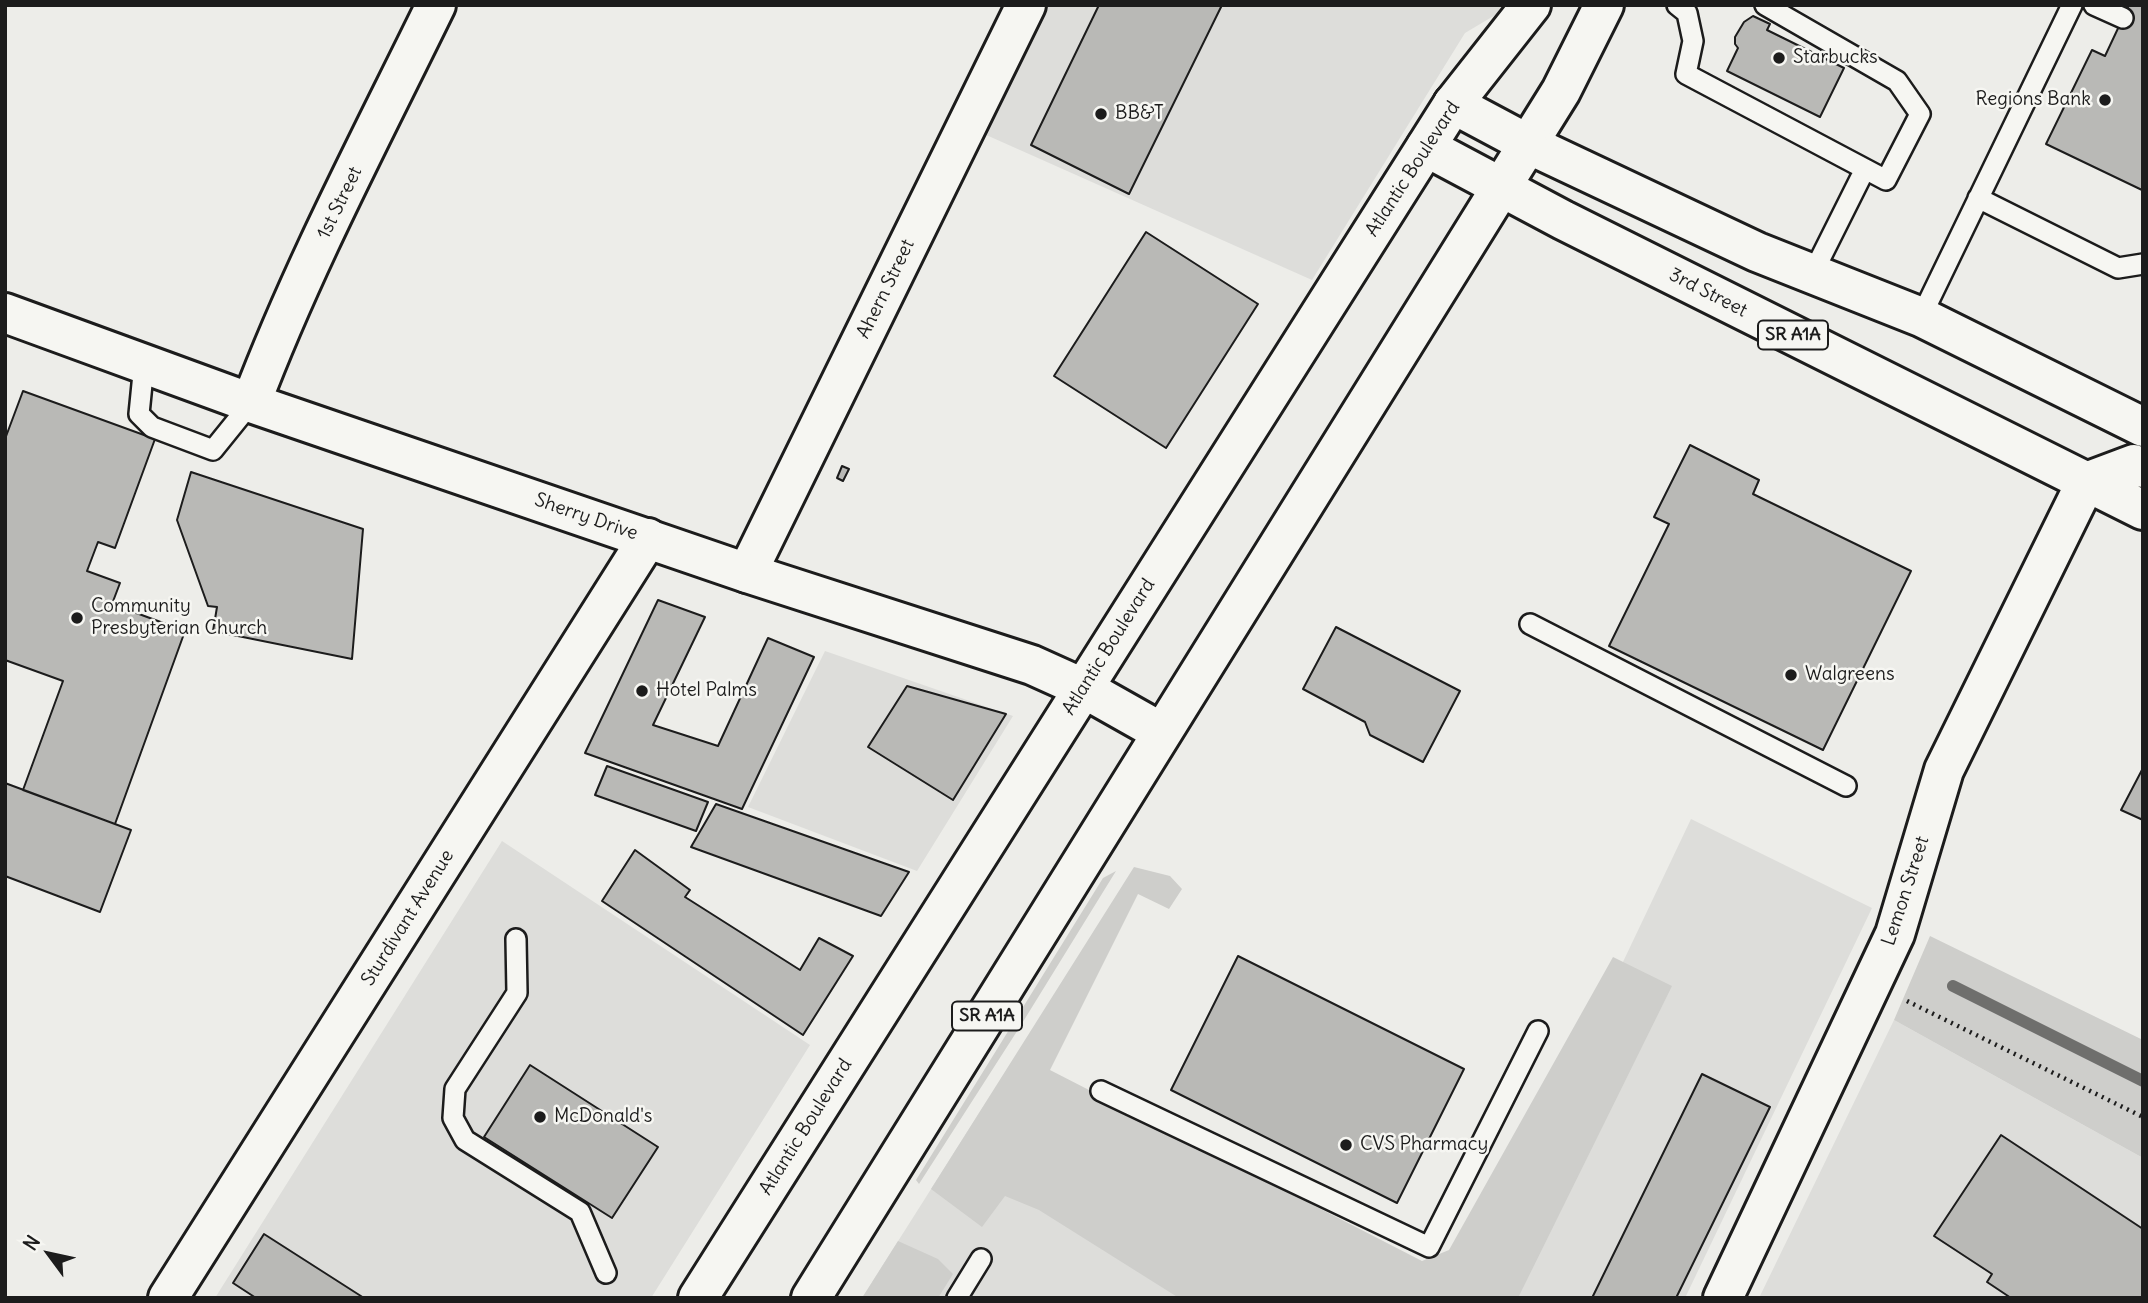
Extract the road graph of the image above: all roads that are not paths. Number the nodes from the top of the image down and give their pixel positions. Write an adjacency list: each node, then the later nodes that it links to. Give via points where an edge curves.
1 (436, 5): 21 (main road, 1st Street, via 321,241)
2 (1026, 5): 27 (main road, Ahern Street)
3 (1531, 5): 10 (main road, Atlantic Boulevard)
4 (1604, 5): 11 (main road, via 1561,91)
5 (1677, 5): 13 (lane, via 1687,13 1693,41 1686,74)
6 (1765, 5): 13 (lane, via 1897,81 1920,114 1886,180)
7 (2072, 5): 15 (lane)
8 (2094, 5): 9 (lane)
9 (2123, 18)
10 (1452, 104): 11 (main road); 12 (main road, Atlantic Boulevard)
11 (1528, 144): 14 (main road); 17 (main road)
12 (1426, 147): 14 (main road, 3rd Street); 29 (main road, Atlantic Boulevard)
13 (1865, 169): 17 (lane)
14 (1501, 186): 24 (main road, 3rd Street / SR A1A); 30 (main road, SR A1A)
15 (1978, 198): 16 (lane, via 2118,268); 19 (lane)
16 (2143, 264)
17 (1813, 274): 19 (main road)
18 (5, 313): 20 (main road, Sherry Drive)
19 (1921, 317): 22 (main road)
20 (144, 364): 21 (main road, Sherry Drive); 21 (lane, via 139,414 152,427 214,450)
21 (251, 403): 26 (main road, Sherry Drive)
22 (2143, 427)
23 (2143, 468): 24 (main road, via 2134,464)
24 (2086, 482): 25 (main road, 3rd Street / SR A1A); 41 (main road, Lemon Street, via 1944,770 1895,934)
25 (2143, 510)
26 (648, 538): 27 (main road, Sherry Drive); 37 (main road, Sturdivant Avenue)
27 (747, 573): 29 (main road, Sherry Drive, via 1032,665)
28 (1530, 624): 31 (lane)
29 (1083, 688): 30 (main road, Sherry Drive); 38 (main road, Atlantic Boulevard)
30 (1161, 732): 39 (main road, SR A1A)
31 (1846, 786)
32 (516, 939): 36 (lane, via 517,993 455,1088 453,1118 466,1140 580,1212)
33 (1538, 1031): 34 (lane, via 1429,1247)
34 (1101, 1091)
35 (981, 1259): 40 (lane)
36 (606, 1273)
37 (168, 1298)
38 (698, 1298)
39 (811, 1298)
40 (957, 1298)
41 (1723, 1298)

